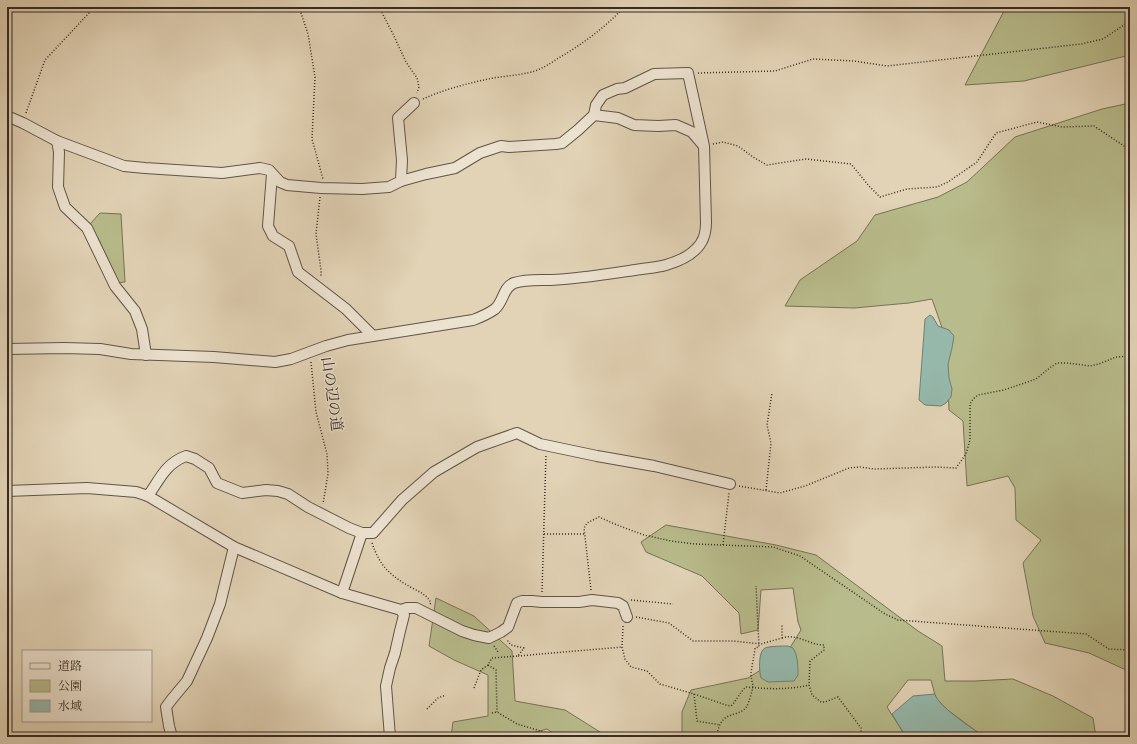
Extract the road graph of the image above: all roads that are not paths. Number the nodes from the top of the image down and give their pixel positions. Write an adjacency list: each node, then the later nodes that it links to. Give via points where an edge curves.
1 (414, 103): 7 (street, via 398,118)
2 (594, 115): 5 (street, via 618,118 634,125 676,125 692,132); 5 (street, via 596,105 604,95 617,89 625,88 654,74 688,73); 7 (street, via 562,142 501,146 480,153 455,168)
3 (7, 116): 4 (street)
4 (57, 141): 6 (street, via 124,166 222,173 260,168 269,170); 10 (street, via 58,187 65,207 87,228 115,286 135,312 142,329)
5 (704, 146): 8 (street, 山の辺の道, via 706,233 697,249 689,255 666,265 613,274 512,283 506,288 496,308 473,320)
6 (272, 174): 7 (street, via 287,185 321,188 389,187); 8 (street, via 268,226 273,236 289,246 298,272 346,310)
7 (401, 181)
8 (373, 336): 10 (street, 山の辺の道, via 348,340 275,362)
9 (7, 349): 10 (street, via 93,349)
10 (146, 354)
11 (730, 484): 14 (street, via 540,444 517,433 477,446 434,472 402,500 373,533)
12 (7, 491): 13 (street, via 87,488 136,492)
13 (148, 496): 14 (street, via 166,468 186,456 209,468 217,483 242,493 266,490 288,494 323,515); 15 (street)
14 (362, 533): 16 (street)
15 (234, 547): 16 (street); 19 (street, via 220,604 207,638 187,681 166,707)
16 (342, 593): 17 (street)
17 (401, 610): 18 (street, via 416,608 462,631 489,638 508,627 517,603 522,601 618,602 623,606); 20 (street, via 404,615 386,686)
18 (627, 617)
19 (172, 737)
20 (390, 737)

